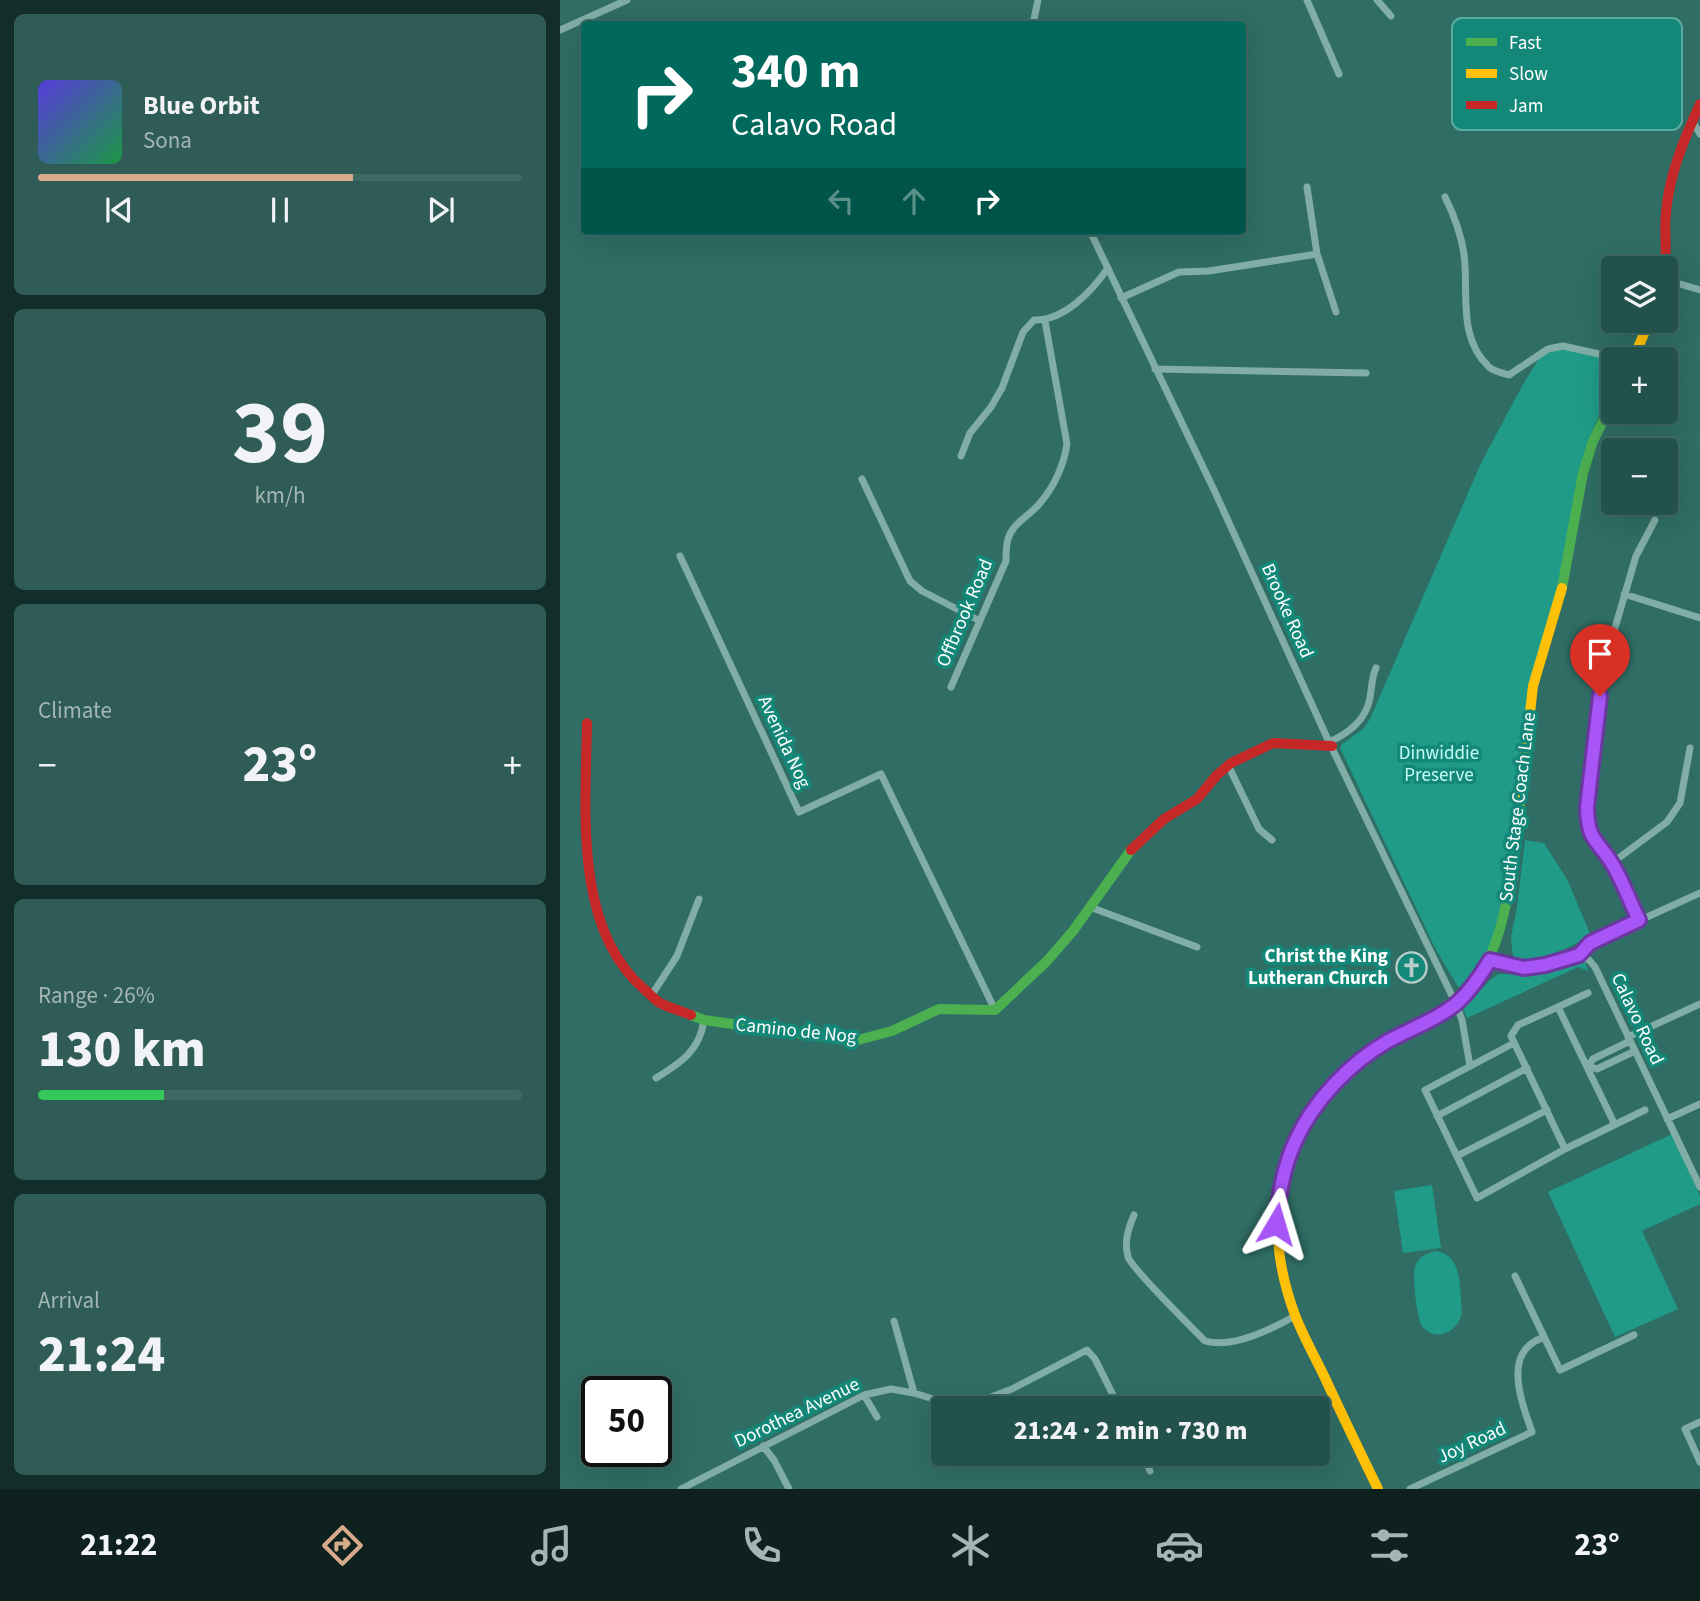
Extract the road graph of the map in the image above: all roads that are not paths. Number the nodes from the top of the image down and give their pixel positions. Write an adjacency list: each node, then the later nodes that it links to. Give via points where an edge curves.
1 (627, 0): 7 (street)
2 (1038, 0): 6 (street)
3 (1307, 0): 8 (street)
4 (1377, 0): 5 (street)
5 (1391, 16)
6 (1034, 21)
7 (560, 30)
8 (1339, 74)
9 (1700, 104): 10 (main road)
10 (1692, 120): 11 (street); 16 (main road, via 1669,191)
11 (1700, 134)
12 (1307, 187): 15 (street)
13 (1445, 197): 23 (street, via 1464,251 1468,332 1490,368 1508,375 1548,349 1563,346)
14 (1092, 235): 17 (street, Brooke Road)
15 (1317, 254): 20 (street, via 1179,272); 21 (street)
16 (1665, 256)
17 (1108, 268): 20 (street, Brooke Road); 22 (street, via 1086,296)
18 (1678, 283): 19 (street)
19 (1700, 290)
20 (1121, 298): 24 (street, Brooke Road)
21 (1336, 312)
22 (1045, 321): 27 (street, via 1034,320 1023,332 1002,388 970,433); 33 (street, Offbrook Road, via 1067,444 1065,456 1054,483 1011,532 1006,561)
23 (1601, 354)
24 (1155, 369): 25 (street); 37 (street, Brooke Road)
25 (1366, 373)
26 (1602, 424): 48 (main road, South Stage Coach Lane, via 1583,473 1564,582 1533,686 1511,882)
27 (961, 456)
28 (862, 479): 33 (street, via 910,581)
29 (1655, 520): 31 (street, via 1636,556)
30 (680, 555): 54 (street, Avenida Nog, via 800,812 881,774)
31 (1624, 594): 32 (street); 41 (street, via 1603,669 1587,807 1587,825 1594,841)
32 (1700, 618)
33 (980, 621): 35 (street, Offbrook Road)
34 (1376, 668): 37 (street, via 1362,718)
35 (951, 687)
36 (587, 723): 50 (main road, Camino de Nog, via 590,891 616,962)
37 (1330, 744): 39 (main road, via 1273,743); 52 (street, Brooke Road)
38 (1689, 748): 41 (street, via 1680,803 1667,822)
39 (1228, 765): 40 (street, via 1259,829); 44 (main road, via 1197,799 1158,824 1129,852)
40 (1272, 841)
41 (1612, 863): 45 (street)
42 (1700, 893): 45 (street)
43 (699, 899): 50 (street, via 677,956)
44 (1090, 907): 46 (street); 54 (main road, via 1047,961)
45 (1639, 920): 47 (street, via 1590,943)
46 (1197, 947)
47 (1579, 955): 48 (street, via 1524,968); 56 (street, Calavo Road, via 1595,967)
48 (1490, 960): 52 (main road, South Stage Coach Lane)
49 (1588, 993): 53 (street)
50 (651, 996): 55 (main road, Camino de Nog, via 683,1015)
51 (1700, 1003): 56 (street)
52 (1456, 1004): 59 (street, Brooke Road); 74 (main road, South Stage Coach Lane, via 1385,1043 1344,1075 1295,1140 1283,1174 1276,1225 1282,1274)
53 (1558, 1007): 57 (street, via 1518,1025 1511,1036); 60 (street)
54 (995, 1010): 55 (main road, Camino de Nog, via 939,1009 892,1031 854,1041)
55 (704, 1020): 62 (street, via 691,1053)
56 (1629, 1039): 58 (street, Calavo Road); 60 (street)
57 (1514, 1043): 59 (street); 61 (street)
58 (1635, 1051): 60 (street, via 1597,1069); 67 (street, Calavo Road)
59 (1470, 1066): 66 (street, via 1425,1090)
60 (1588, 1066): 68 (street)
61 (1527, 1068): 64 (street); 66 (street)
62 (656, 1078)
63 (1700, 1104): 67 (street)
64 (1547, 1110): 69 (street); 70 (street)
65 (1646, 1110): 68 (street)
66 (1437, 1116): 70 (street)
67 (1667, 1119): 71 (street, Calavo Road)
68 (1615, 1125): 69 (street)
69 (1566, 1149): 70 (street, via 1478,1198)
70 (1457, 1156)
71 (1700, 1187)
72 (1134, 1215): 74 (street, via 1126,1244 1130,1263 1200,1336 1212,1343 1248,1338)
73 (1515, 1276): 77 (street)
74 (1295, 1316): 91 (main road, South Stage Coach Lane)
75 (894, 1321): 78 (street)
76 (1634, 1335): 77 (street, via 1560,1370)
77 (1544, 1337): 92 (street, Joy Road, via 1531,1343 1521,1357 1518,1383 1532,1432)
78 (914, 1393): 79 (street, Dorothea Avenue, via 891,1389); 82 (street, Dorothea Avenue)
79 (864, 1395): 83 (street); 85 (street, Dorothea Avenue)
80 (994, 1396): 81 (street, Dorothea Avenue, via 1087,1350)
81 (1114, 1396)
82 (931, 1398)
83 (877, 1417)
84 (1700, 1422): 86 (street, via 1685,1429)
85 (763, 1446): 89 (street, Dorothea Avenue); 90 (street)
86 (1700, 1462)
87 (1148, 1466): 88 (street)
88 (1150, 1471)
89 (681, 1489)
90 (789, 1489)
91 (1378, 1489)
92 (1410, 1489)

